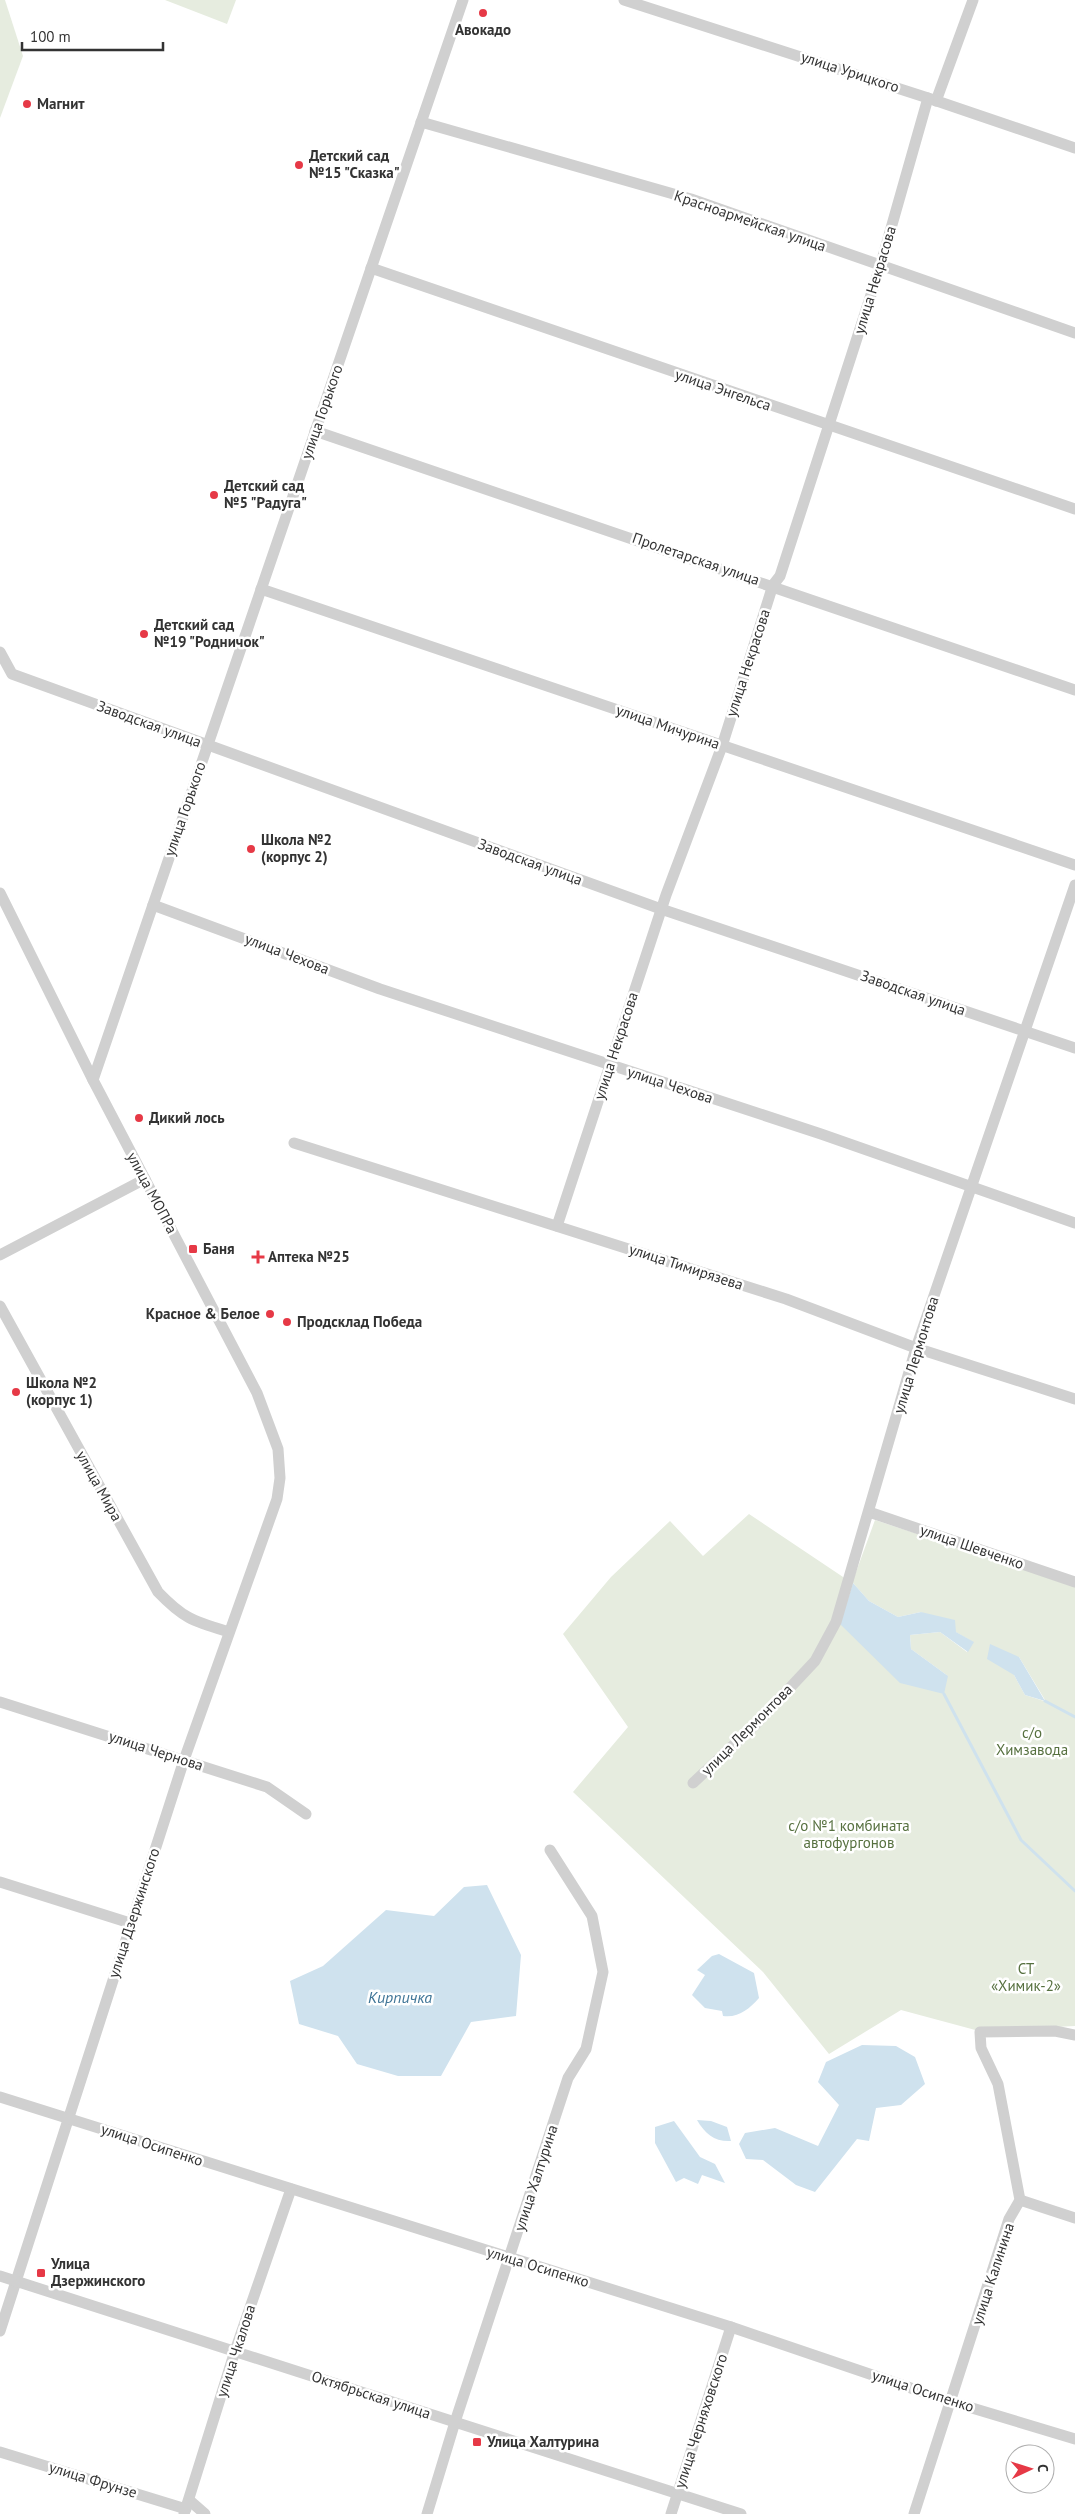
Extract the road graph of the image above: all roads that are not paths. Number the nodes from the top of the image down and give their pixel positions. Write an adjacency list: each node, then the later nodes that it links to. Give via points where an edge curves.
1 (463, 0): 5 (street, улица Горького)
2 (624, 0): 4 (street, улица Урицкого)
3 (973, 0): 4 (street, улица Некрасова)
4 (932, 99): 6 (street, улица Урицкого); 7 (street, улица Некрасова)
5 (421, 122): 7 (street, Красноармейская улица, via 691,199); 8 (street, улица Горького)
6 (1075, 148)
7 (880, 267): 9 (street, Красноармейская улица); 10 (street, улица Некрасова)
8 (371, 268): 10 (street, улица Энгельса); 11 (street, улица Горького)
9 (1075, 333)
10 (828, 426): 12 (street, улица Энгельса); 13 (street, улица Некрасова, via 780,576)
11 (315, 431): 13 (street, Пролетарская улица); 14 (street, улица Горького)
12 (1075, 509)
13 (773, 585): 16 (street, Пролетарская улица); 18 (street, улица Некрасова)
14 (261, 589): 17 (street, улица Горького); 18 (street, улица Мичурина)
15 (0, 652): 17 (street, Заводская улица, via 12,674)
16 (1075, 690)
17 (207, 746): 22 (street, улица Горького); 24 (street, Заводская улица)
18 (722, 746): 19 (street, улица Мичурина); 24 (street, улица Некрасова)
19 (1075, 865)
20 (1075, 885): 25 (street, улица Лермонтова)
21 (0, 893): 23 (street, улица МОПРа)
22 (153, 905): 27 (street, улица Чехова, via 389,992); 28 (street, улица Горького)
23 (4, 908): 28 (street, улица МОПРа)
24 (662, 909): 25 (street, Заводская улица); 27 (street, улица Некрасова)
25 (1025, 1031): 26 (street, Заводская улица); 31 (street, улица Лермонтова)
26 (1075, 1048)
27 (610, 1065): 31 (street, улица Чехова); 33 (street, улица Некрасова)
28 (93, 1080): 30 (street, улица МОПРа)
29 (294, 1143): 33 (street, улица Тимирязева)
30 (145, 1179): 34 (street); 38 (street, улица МОПРа, via 257,1393 278,1449 280,1478)
31 (970, 1187): 32 (street, улица Чехова); 36 (street, улица Лермонтова)
32 (1075, 1223)
33 (557, 1226): 36 (street, улица Тимирязева, via 786,1299)
34 (0, 1255)
35 (0, 1306): 41 (street, улица Мира, via 158,1592 178,1613 192,1621)
36 (916, 1348): 37 (street, улица Тимирязева); 39 (street, улица Лермонтова)
37 (1075, 1399)
38 (277, 1499): 41 (street, улица Дзержинского)
39 (869, 1512): 40 (street, улица Шевченко); 45 (street, улица Лермонтова, via 836,1622 815,1662)
40 (1075, 1582)
41 (229, 1632): 44 (street, улица Дзержинского)
42 (0, 1692): 43 (street)
43 (2, 1703): 44 (street, улица Чернова)
44 (184, 1760): 46 (street, улица Чернова, via 267,1787); 49 (street, улица Дзержинского)
45 (693, 1783)
46 (306, 1814)
47 (550, 1850): 56 (street, улица Халтурина, via 592,1916 603,1972 586,2049 568,2078)
48 (0, 1882): 49 (street)
49 (130, 1923): 52 (street, улица Дзержинского)
50 (1075, 2035): 54 (street, via 1055,2031 980,2032 981,2048 998,2084)
51 (0, 2097): 52 (street, улица Осипенко)
52 (69, 2118): 53 (street, улица Осипенко); 58 (street, улица Дзержинского)
53 (291, 2189): 56 (street, улица Осипенко); 61 (street, улица Чкалова)
54 (1020, 2200): 55 (street); 62 (street, улица Калинина, via 1010,2219)
55 (1075, 2218)
56 (510, 2258): 59 (street, улица Осипенко); 63 (street, улица Халтурина)
57 (0, 2276): 58 (street, Октябрьская улица)
58 (17, 2281): 60 (street, улица Дзержинского); 61 (street, Октябрьская улица)
59 (731, 2327): 62 (street, улица Осипенко); 66 (street, улица Черняховского)
60 (0, 2331)
61 (235, 2351): 63 (street, Октябрьская улица); 67 (street, улица Чкалова)
62 (952, 2402): 64 (street, улица Осипенко); 72 (street, улица Калинина)
63 (455, 2422): 66 (street, Октябрьская улица); 69 (street, улица Халтурина)
64 (1075, 2439)
65 (0, 2452): 67 (street, улица Фрунзе)
66 (677, 2493): 70 (street, улица Черняховского); 71 (street, Октябрьская улица)
67 (187, 2507): 68 (street, улица Фрунзе)
68 (204, 2514)
69 (428, 2514)
70 (671, 2514)
71 (741, 2514)
72 (914, 2514)

